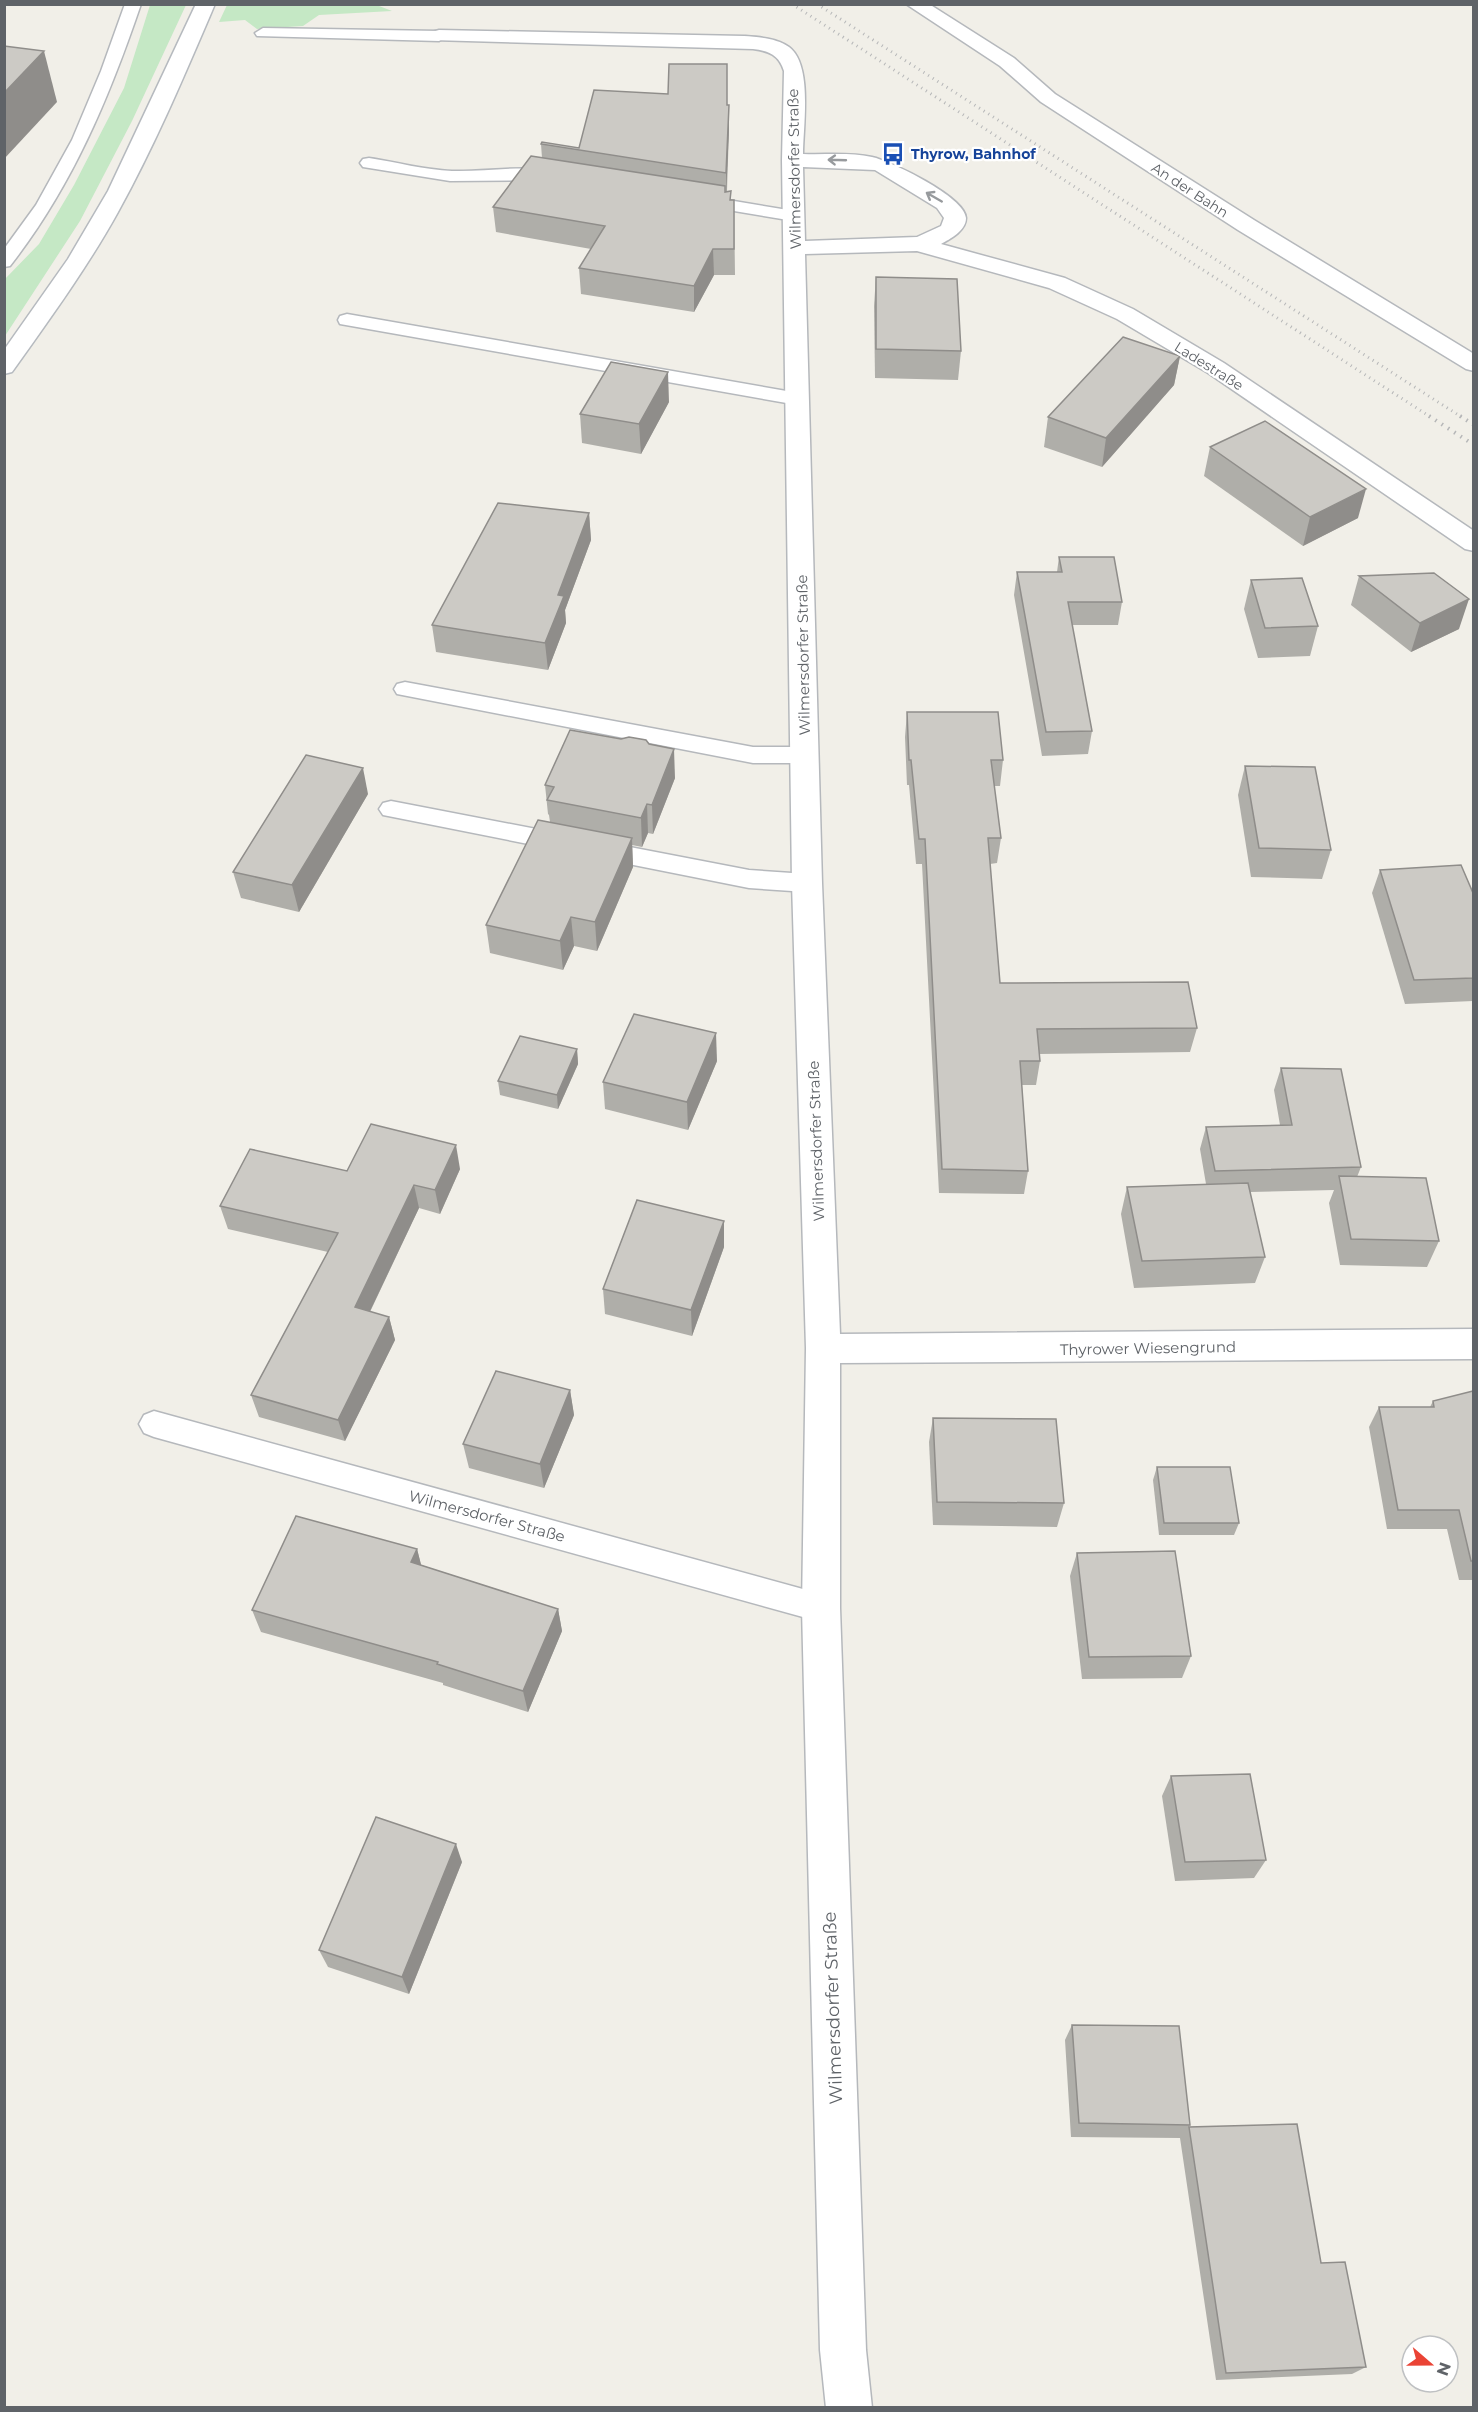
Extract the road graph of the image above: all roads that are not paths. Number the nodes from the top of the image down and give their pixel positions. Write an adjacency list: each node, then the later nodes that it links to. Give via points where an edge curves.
1 (133, 4): 12 (lane, via 105,84 74,150 36,220)
2 (206, 4): 15 (street, via 119,191 52,302)
3 (915, 4): 14 (street, An der Bahn, via 1006,62 1048,98)
4 (263, 33): 5 (lane)
5 (439, 36): 6 (street, Wilmersdorfer Straße, via 722,40 776,48 790,57 794,71)
6 (792, 160): 10 (street, Wilmersdorfer Straße); 11 (street, Ladestraße, one-way to 6, via 936,239 953,225 955,217 945,203 882,166 868,162)
7 (369, 163): 8 (lane, via 450,176 528,174)
8 (570, 178)
9 (680, 197): 10 (lane)
10 (795, 232): 11 (street, Ladestraße); 16 (street, Wilmersdorfer Straße)
11 (918, 244): 17 (street, Ladestraße, via 1057,283 1125,314 1216,368)
12 (4, 262)
13 (347, 320): 16 (lane)
14 (1473, 364)
15 (4, 367)
16 (798, 399): 19 (street, Wilmersdorfer Straße)
17 (1473, 543)
18 (405, 689): 19 (lane, via 753,755)
19 (804, 755): 21 (street, Wilmersdorfer Straße)
20 (391, 809): 21 (lane, via 749,879)
21 (807, 883): 23 (street, Wilmersdorfer Straße)
22 (1473, 1344): 23 (street, Thyrower Wiesengrund)
23 (823, 1348): 25 (street, Wilmersdorfer Straße)
24 (154, 1424): 25 (lane, Wilmersdorfer Straße)
25 (821, 1608): 26 (street, Wilmersdorfer Straße, via 842,2338)
26 (849, 2408)

